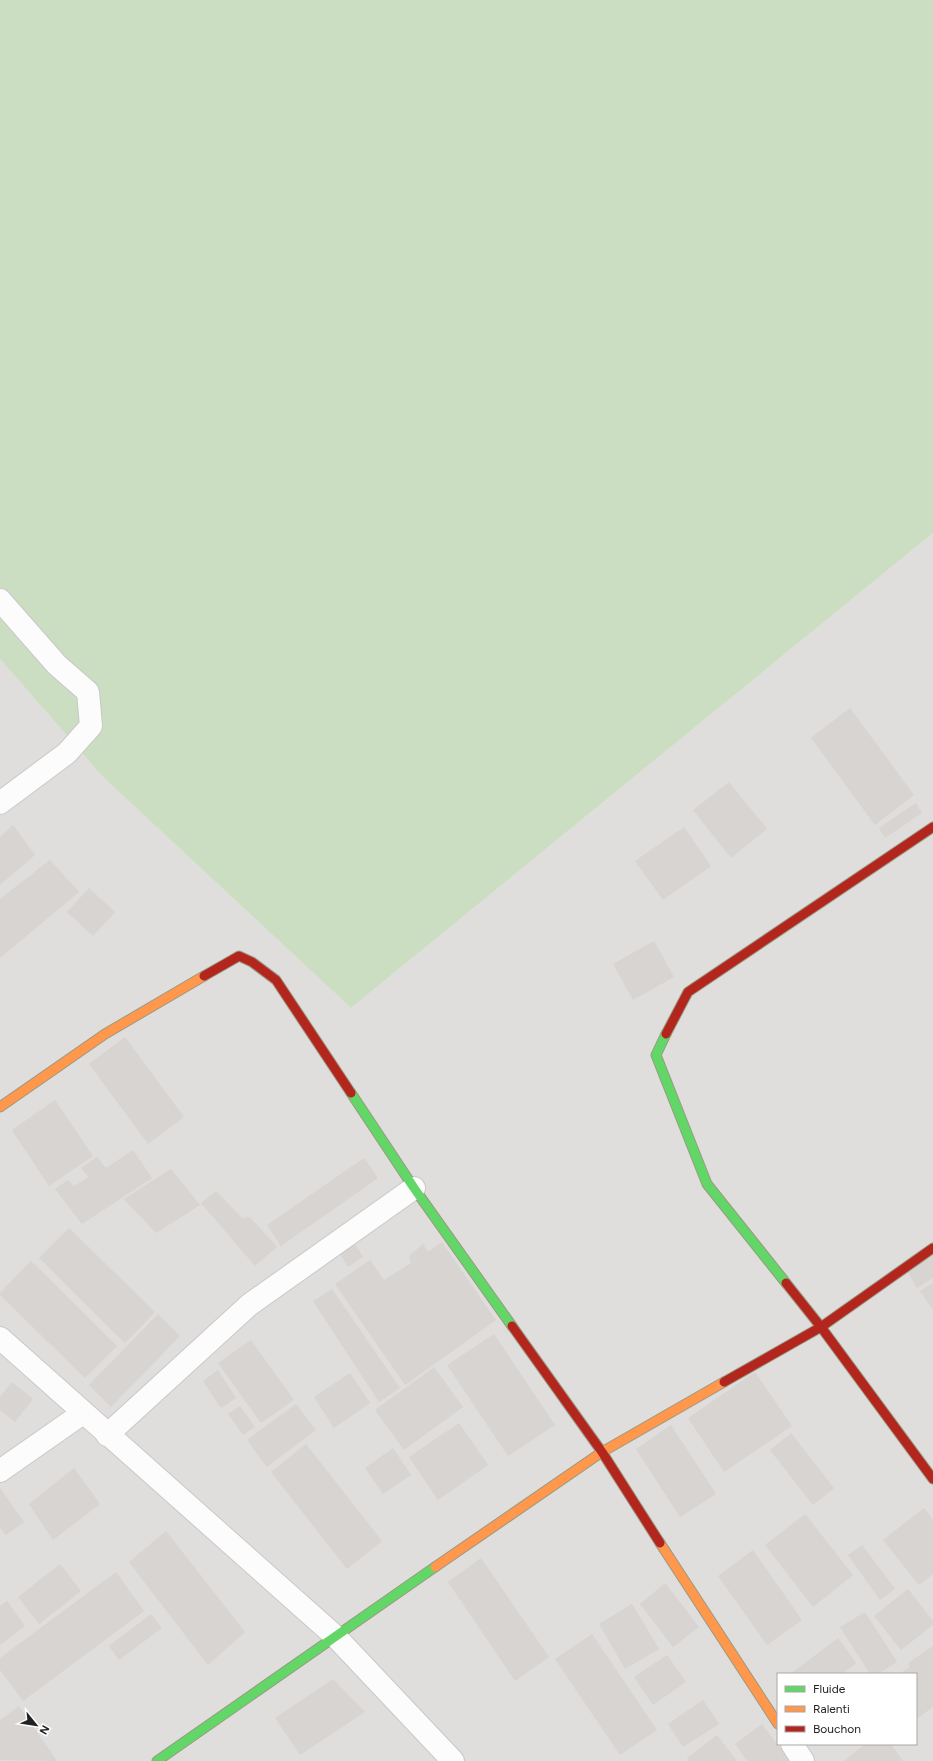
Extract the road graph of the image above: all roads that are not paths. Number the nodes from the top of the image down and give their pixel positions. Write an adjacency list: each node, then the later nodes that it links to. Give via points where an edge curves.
1 (0, 600): 2 (street, via 57,665 88,692 91,726 67,752)
2 (0, 804)
3 (933, 827): 7 (street, via 688,992 656,1055 707,1184)
4 (0, 1107): 5 (street, via 105,1034 239,956 252,962 276,980)
5 (414, 1188): 10 (street, via 249,1306); 11 (street)
6 (933, 1248): 7 (street)
7 (821, 1327): 11 (street); 13 (street)
8 (0, 1338): 9 (street)
9 (83, 1413): 10 (street); 12 (street)
10 (107, 1435): 14 (street)
11 (602, 1452): 14 (street); 15 (street)
12 (0, 1471)
13 (933, 1479)
14 (335, 1636): 17 (street); 18 (street)
15 (777, 1722)
16 (793, 1745): 19 (street)
17 (157, 1761)
18 (453, 1761)
19 (803, 1761)

